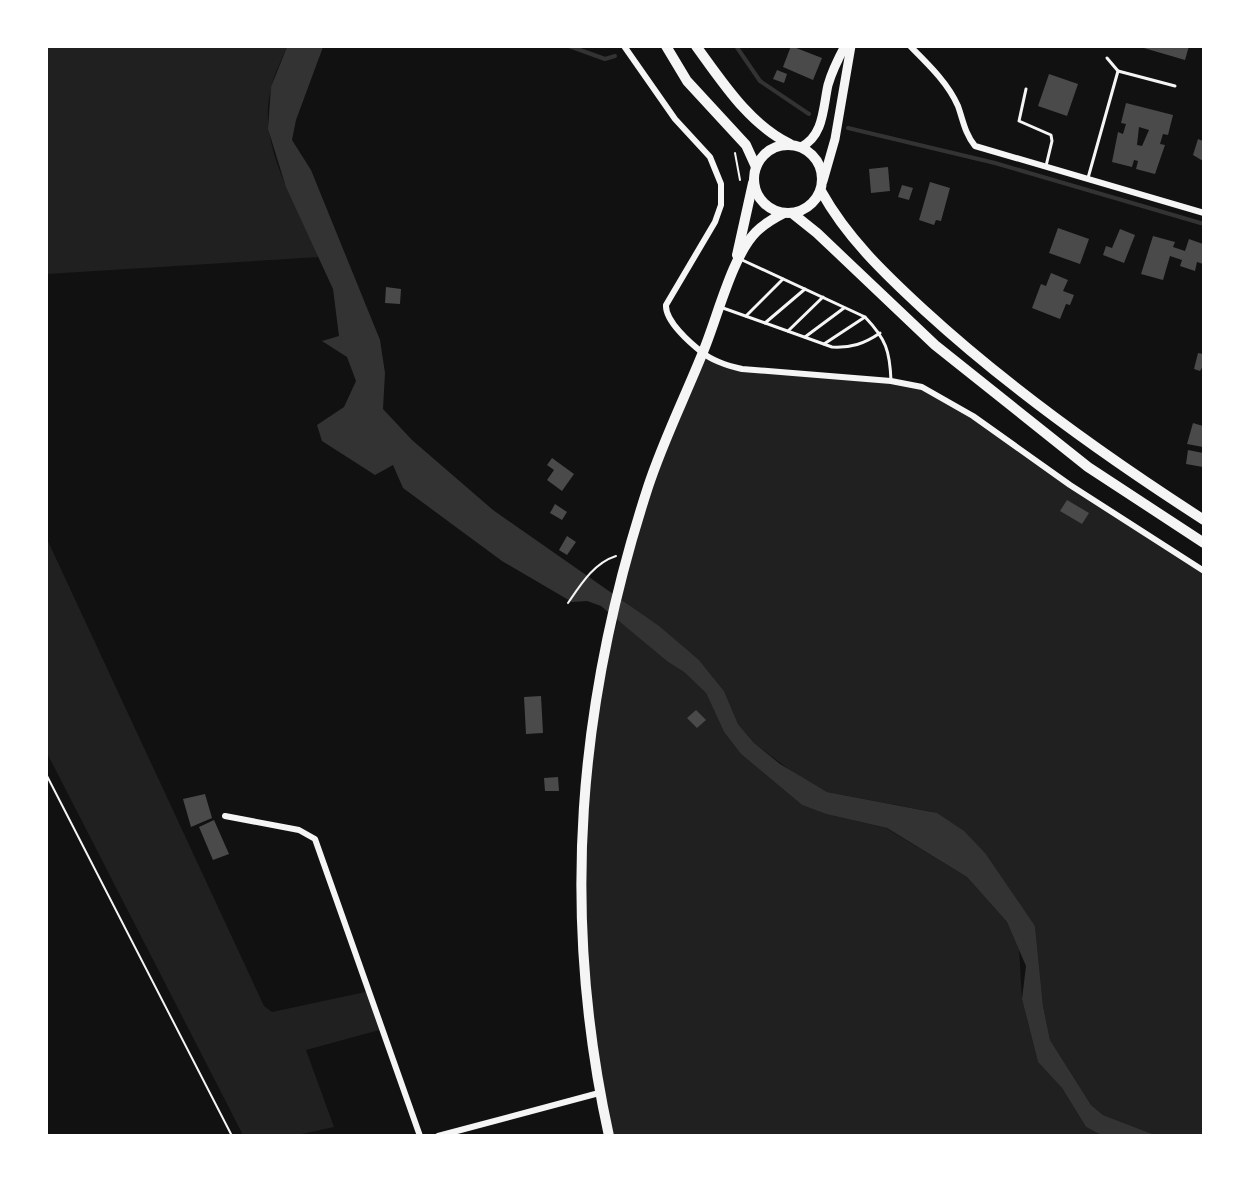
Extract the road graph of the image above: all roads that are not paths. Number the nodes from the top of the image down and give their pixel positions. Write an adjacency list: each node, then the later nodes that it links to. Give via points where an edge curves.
1 (624, 46): 32 (street, via 675,119 718,171 721,205 715,222 666,305 670,319)
2 (666, 46): 12 (main road, via 687,81 746,145)
3 (696, 46): 11 (main road, via 753,118 770,134)
4 (845, 46): 11 (main road, via 833,70 820,124 809,143)
5 (851, 46): 16 (main road, via 835,139)
6 (910, 46): 13 (street, via 948,88 975,146)
7 (1107, 58): 8 (lane)
8 (1118, 71): 9 (lane); 14 (lane)
9 (1175, 86)
10 (1026, 89): 13 (lane, via 1019,121 1051,135)
11 (796, 146): 12 (main road, via 782,145 766,152); 16 (main road, via 818,160)
12 (756, 167): 15 (main road)
13 (1046, 168): 14 (street)
14 (1088, 179): 18 (street)
15 (754, 182): 17 (main road, via 763,203); 19 (main road)
16 (822, 186): 17 (main road, via 812,203); 34 (main road, via 861,248 950,333 1095,446)
17 (788, 213): 19 (main road, via 757,230); 35 (main road, via 817,233 934,345 1088,467)
18 (1203, 213)
19 (737, 262): 20 (lane); 24 (main road)
20 (783, 279): 21 (lane); 25 (lane)
21 (805, 289): 22 (lane); 27 (lane)
22 (823, 297): 23 (lane); 28 (lane)
23 (844, 307): 26 (lane); 30 (lane)
24 (721, 308): 25 (lane); 32 (main road)
25 (746, 316): 27 (lane)
26 (865, 317): 29 (lane); 31 (lane)
27 (765, 323): 28 (lane)
28 (788, 331): 30 (lane)
29 (880, 333): 31 (lane, via 864,344 844,348); 33 (lane, via 890,355)
30 (804, 337): 31 (lane)
31 (824, 344)
32 (703, 353): 33 (street, via 742,369); 38 (main road, via 648,485 605,638 594,701 579,859 581,928)
33 (891, 381): 36 (street, via 922,387 940,396)
34 (1203, 520)
35 (1203, 543)
36 (1203, 571)
37 (225, 816): 39 (street, via 299,830 315,839)
38 (599, 1093): 40 (street); 41 (main road)
39 (420, 1136)
40 (438, 1136)
41 (609, 1136)

